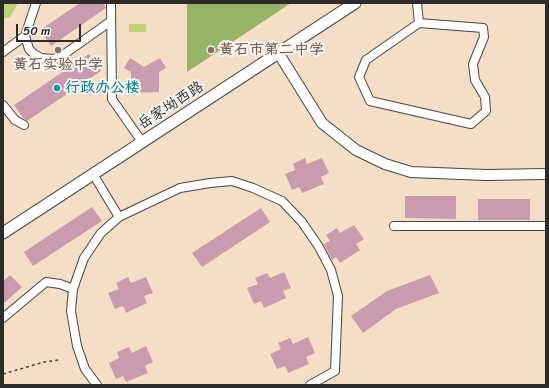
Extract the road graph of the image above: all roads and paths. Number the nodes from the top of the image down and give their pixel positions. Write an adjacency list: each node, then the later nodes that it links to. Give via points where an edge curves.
1 (36, 3): 7 (street)
2 (111, 3): 5 (street)
3 (355, 3): 9 (main road, 岳家坳西路)
4 (417, 3): 6 (street)
5 (111, 21): 7 (street, via 54,59 41,58 34,54 26,43); 12 (street, via 112,99)
6 (420, 24): 6 (street, via 366,60 359,78 370,101 471,124 486,111 485,98 475,80 473,64 484,37 483,28)
7 (25, 36): 8 (street)
8 (3, 52)
9 (279, 54): 12 (main road, 岳家坳西路); 14 (street, via 322,123 356,150 385,164 411,172)
10 (3, 105): 11 (street, via 15,120)
11 (24, 125)
12 (142, 142): 13 (main road, 岳家坳西路)
13 (93, 174): 15 (street); 18 (main road, 岳家坳西路)
14 (546, 174)
15 (119, 217): 19 (street, via 101,233 84,258); 24 (street, via 180,188 210,183 232,182 282,201 302,222 319,247 338,296 335,371)
16 (394, 226): 17 (street)
17 (546, 226)
18 (3, 233)
19 (73, 289): 20 (street, via 46,282); 23 (street, via 70,311 77,346 85,369)
20 (3, 318)
21 (59, 360): 22 (path)
22 (3, 374)
23 (97, 385)
24 (310, 385)

